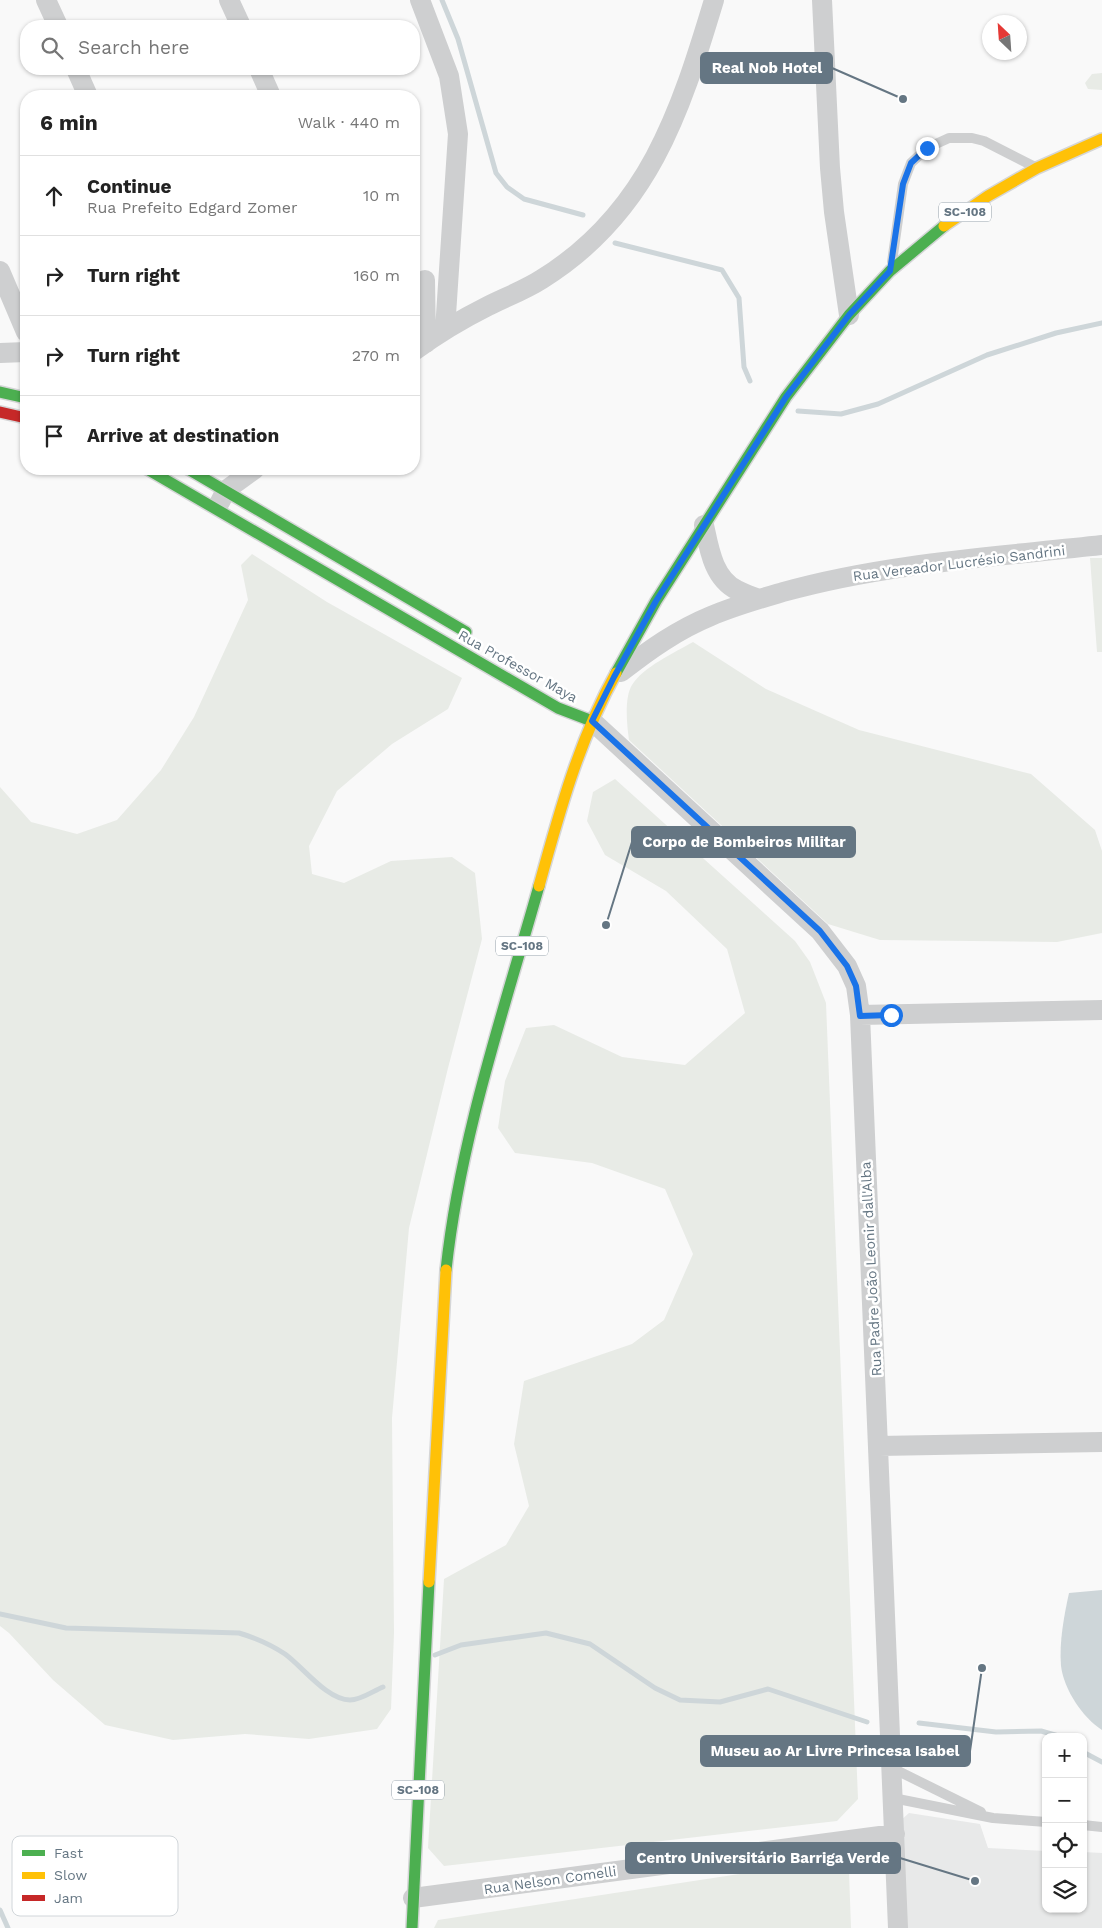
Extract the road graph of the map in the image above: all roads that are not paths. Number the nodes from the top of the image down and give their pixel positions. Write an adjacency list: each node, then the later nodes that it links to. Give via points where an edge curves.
1 (46, 0): 6 (street)
2 (229, 0): 7 (street)
3 (420, 0): 14 (street, via 449,76 458,134)
4 (714, 0): 20 (street, via 675,118 640,184 614,218 568,262 540,281)
5 (822, 0): 18 (street, via 830,168)
6 (55, 20)
7 (238, 20)
8 (79, 75): 10 (street)
9 (262, 75): 11 (street)
10 (85, 90)
11 (268, 90)
12 (1102, 139): 13 (main road, SC-108)
13 (1037, 168): 16 (main road, SC-108, via 935,232); 16 (lane, via 972,138 948,138 927,148 911,163 903,184)
14 (448, 270): 17 (street); 20 (street)
15 (0, 271): 19 (street)
16 (890, 271): 18 (main road, SC-108)
17 (420, 282)
18 (849, 315): 33 (main road, SC-108, via 786,397)
19 (20, 318)
20 (445, 330): 21 (street)
21 (420, 347)
22 (20, 352): 23 (street)
23 (0, 353)
24 (0, 392): 25 (main road)
25 (20, 397)
26 (0, 412): 27 (main road)
27 (20, 417)
28 (158, 475): 32 (main road, Rua Professor Maya)
29 (199, 475): 31 (main road, Rua Professor Maya)
30 (247, 475): 31 (street)
31 (226, 490): 32 (street); 36 (main road, Rua Professor Maya)
32 (216, 508): 39 (main road, Rua Professor Maya, via 558,708)
33 (704, 525): 35 (street, via 711,558 720,575 735,589); 37 (main road, SC-108, via 656,601)
34 (1102, 545): 35 (street, Rua Vereador Lucrésio Sandrini, via 914,565 818,583)
35 (759, 599): 37 (street, Rua Vereador Lucrésio Sandrini, via 687,627 655,645)
36 (480, 640)
37 (614, 677): 39 (main road, SC-108)
38 (577, 702): 39 (main road, Rua Professor Maya)
39 (592, 721): 41 (street, Rua Padre João Leonir dall'Alba, via 820,931 847,966 856,986); 51 (main road, SC-108, via 552,841 467,1141 450,1224 444,1287)
40 (1102, 1010): 41 (street)
41 (860, 1016): 43 (street, Rua Padre João Leonir dall'Alba)
42 (1102, 1442): 43 (street)
43 (879, 1446): 44 (street, Rua Padre João Leonir dall'Alba)
44 (892, 1768): 45 (street, Rua Padre João Leonir dall'Alba); 46 (lane)
45 (893, 1798): 46 (lane); 50 (street, Rua Padre João Leonir dall'Alba)
46 (993, 1818): 47 (lane)
47 (1042, 1822)
48 (1087, 1825): 49 (lane)
49 (1102, 1827)
50 (894, 1834): 51 (street, Rua Nelson Comelli); 53 (street, Rua Padre João Leonir dall'Alba)
51 (413, 1898): 52 (main road, SC-108)
52 (412, 1928)
53 (898, 1928)

